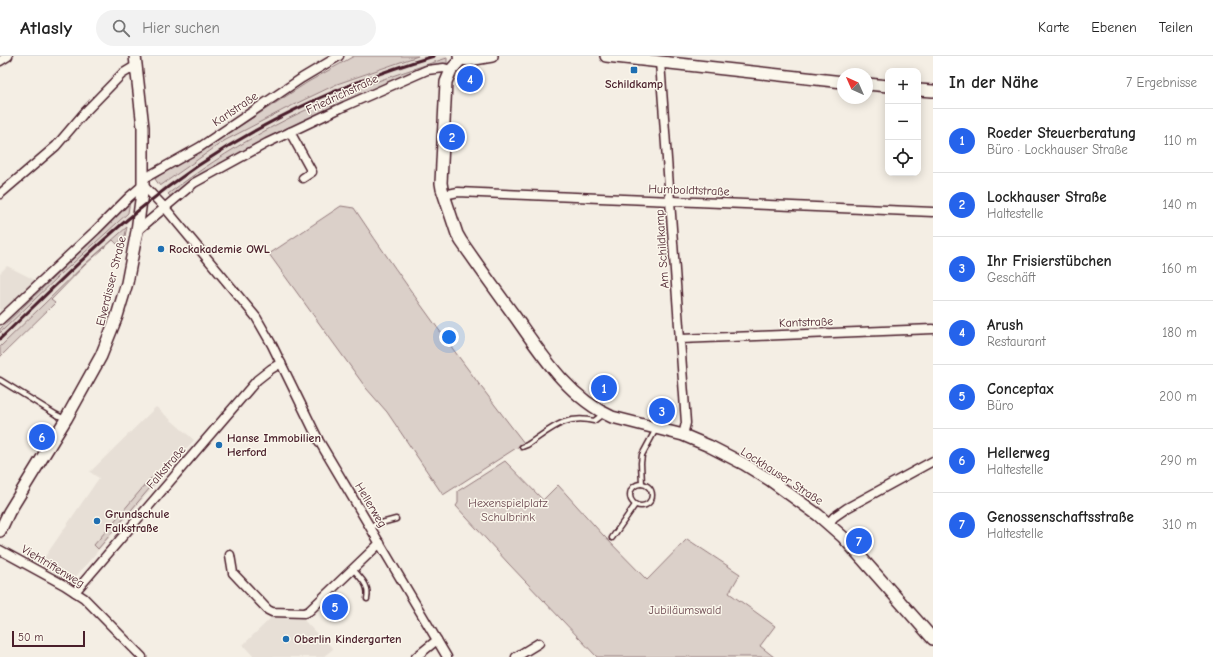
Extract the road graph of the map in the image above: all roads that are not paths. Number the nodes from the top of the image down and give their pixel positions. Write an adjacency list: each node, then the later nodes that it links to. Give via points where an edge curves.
1 (8, 56): 7 (street)
2 (339, 56): 17 (street, Karlstraße)
3 (492, 56): 5 (street, via 469,60)
4 (606, 56): 8 (street)
5 (460, 57): 9 (street)
6 (136, 60): 17 (street, Elverdisser Straße, via 142,127); 18 (street, via 56,146)
7 (0, 61)
8 (660, 62): 10 (street); 20 (street, Am Schildkamp)
9 (450, 70): 15 (street, Friedrichstraße, via 427,70); 19 (street, Lockhauser Straße, via 446,82 441,183)
10 (837, 81)
11 (873, 85): 12 (street)
12 (885, 86)
13 (921, 90): 14 (street)
14 (933, 91)
15 (290, 132): 16 (street, via 312,172); 21 (street, Friedrichstraße, via 194,183)
16 (303, 178)
17 (143, 182): 21 (street, Hellerweg); 23 (street, Elverdisser Straße); 24 (street, Karlstraße, via 90,236)
18 (0, 194)
19 (444, 195): 20 (street, Humboldtstraße, via 458,192); 29 (street, Lockhauser Straße, via 460,241 547,362 582,399)
20 (670, 201): 22 (street, Humboldtstraße); 26 (street, Am Schildkamp)
21 (166, 209): 23 (street); 27 (street, Hellerweg, via 256,318)
22 (933, 212)
23 (137, 231): 30 (street, Elverdisser Straße, via 127,283 110,336)
24 (0, 320)
25 (933, 329): 26 (street, Kantstraße)
26 (680, 339): 32 (street, Am Schildkamp, via 686,423)
27 (281, 363): 39 (street, Hellerweg, via 313,429); 46 (street, Falkstraße, via 257,380)
28 (0, 380): 30 (lane)
29 (604, 414): 31 (street, Lockhauser Straße); 33 (lane, via 594,421 573,419 561,422)
30 (66, 419): 40 (street, Elverdisser Straße)
31 (656, 429): 32 (street, Lockhauser Straße); 35 (lane, via 642,456)
32 (683, 435): 38 (street, Lockhauser Straße, via 757,472)
33 (522, 447)
34 (933, 461): 38 (street, via 847,508)
35 (642, 484): 36 (lane, via 636,485 630,494); 36 (lane, via 648,486 651,491 650,502 646,506)
36 (635, 504): 41 (lane)
37 (396, 519): 39 (lane)
38 (829, 523): 48 (street, Lockhauser Straße)
39 (370, 526): 42 (street, Hellerweg)
40 (0, 531)
41 (612, 538)
42 (380, 543): 45 (street); 49 (street, Hellerweg)
43 (0, 550): 46 (street, Viehtriftenweg)
44 (230, 555): 45 (street, via 233,572 272,612 309,611)
45 (353, 569): 47 (lane, via 367,586)
46 (74, 592): 51 (street, Viehtriftenweg, via 84,598)
47 (367, 598)
48 (933, 639)
49 (437, 640): 52 (street); 53 (street, Hellerweg)
50 (539, 643): 54 (street)
51 (142, 657)
52 (416, 657)
53 (447, 657)
54 (516, 657)

